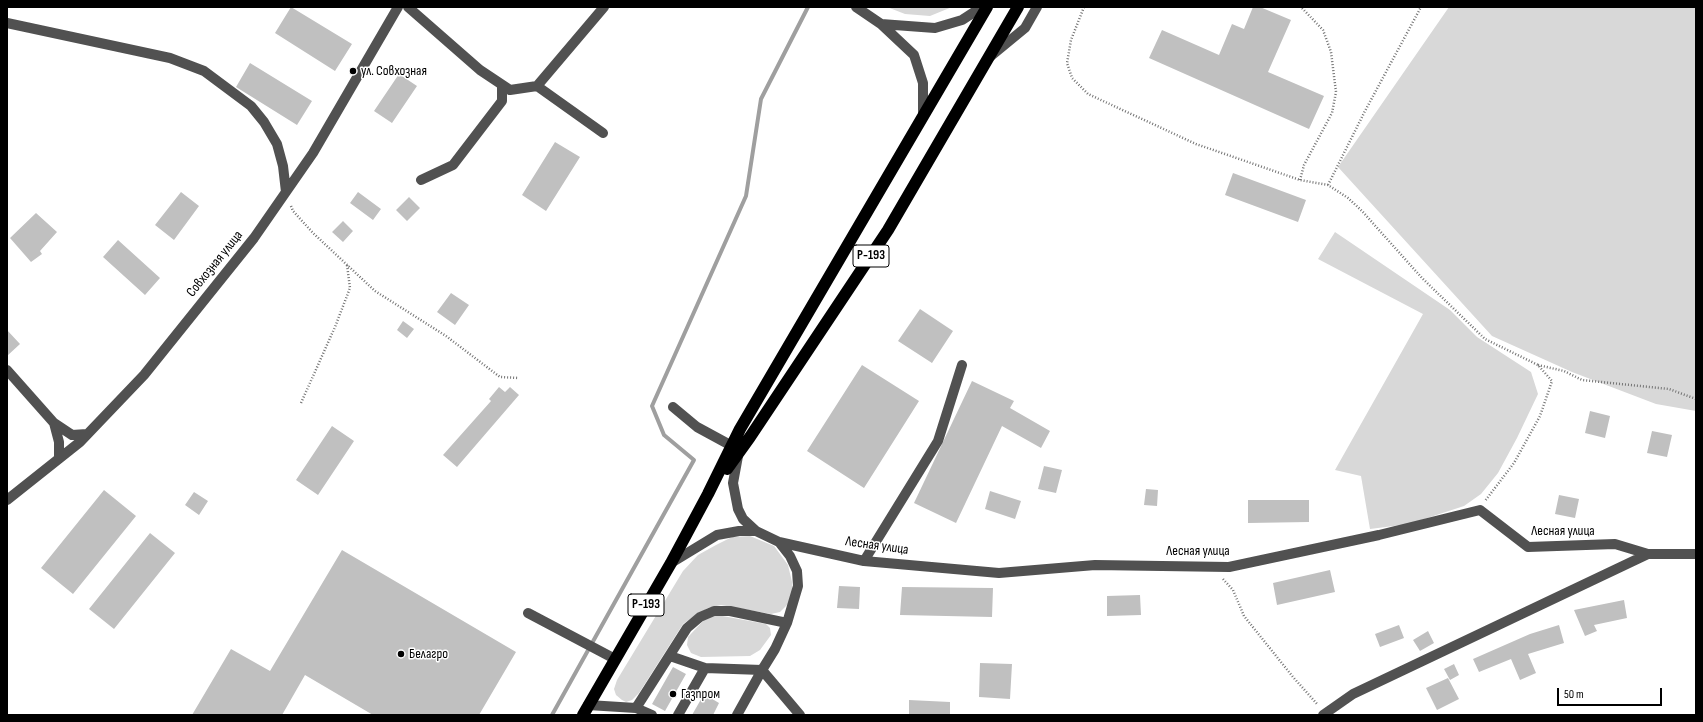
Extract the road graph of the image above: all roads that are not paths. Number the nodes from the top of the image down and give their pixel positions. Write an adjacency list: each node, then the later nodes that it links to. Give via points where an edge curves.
1 (398, 7): 17 (street, Совхозная улица, via 313,153)
2 (408, 7): 12 (street, via 480,70)
3 (604, 7): 13 (street)
4 (856, 7): 10 (street)
5 (982, 7): 10 (street, via 962,20 935,28)
6 (987, 7): 14 (highway, Р-193)
7 (1018, 7): 11 (highway, Р-193)
8 (1037, 7): 11 (street, via 1025,28)
9 (7, 23): 17 (street, via 170,58 204,71 251,106 264,122 277,144)
10 (881, 24): 14 (street, via 914,55 923,83)
11 (990, 57): 23 (highway, Р-193, via 888,230)
12 (502, 85): 13 (street, via 510,90); 16 (street, via 502,101 453,165)
13 (537, 86): 15 (street)
14 (923, 114): 23 (highway, Р-193)
15 (603, 133)
16 (421, 180)
17 (286, 192): 22 (street, Совхозная улица, via 254,238 144,376)
18 (962, 365): 30 (street, via 938,441)
19 (7, 370): 21 (street)
20 (673, 407): 23 (street, via 697,427)
21 (54, 423): 22 (street, via 72,435); 24 (street, via 59,442)
22 (87, 434): 24 (street, Совхозная улица)
23 (735, 450): 26 (street, via 732,483 735,498 743,519); 31 (highway, Р-193)
24 (59, 458): 25 (street, Совхозная улица)
25 (7, 500)
26 (756, 531): 27 (street); 31 (street, via 717,535)
27 (779, 542): 30 (street, Лесная улица); 33 (street, via 797,571 798,586)
28 (1648, 554): 29 (street, Лесная улица); 30 (street, Лесная улица, via 1615,544 1528,547 1480,510 1379,535 1229,567 1095,565 999,573); 40 (street, Лесная улица, via 1353,694)
29 (1696, 554)
30 (864, 561)
31 (671, 563): 35 (highway, Р-193)
32 (528, 613): 35 (street)
33 (787, 623): 34 (street, via 730,611 714,611 700,617 687,628); 37 (street, via 776,649)
34 (670, 656): 36 (street); 38 (street)
35 (616, 658): 39 (highway, Р-193)
36 (705, 668): 37 (street); 42 (street)
37 (762, 670): 43 (street); 44 (street)
38 (636, 708): 39 (street); 41 (street)
39 (586, 710)
40 (1324, 714)
41 (652, 715)
42 (678, 715)
43 (737, 715)
44 (800, 715)

